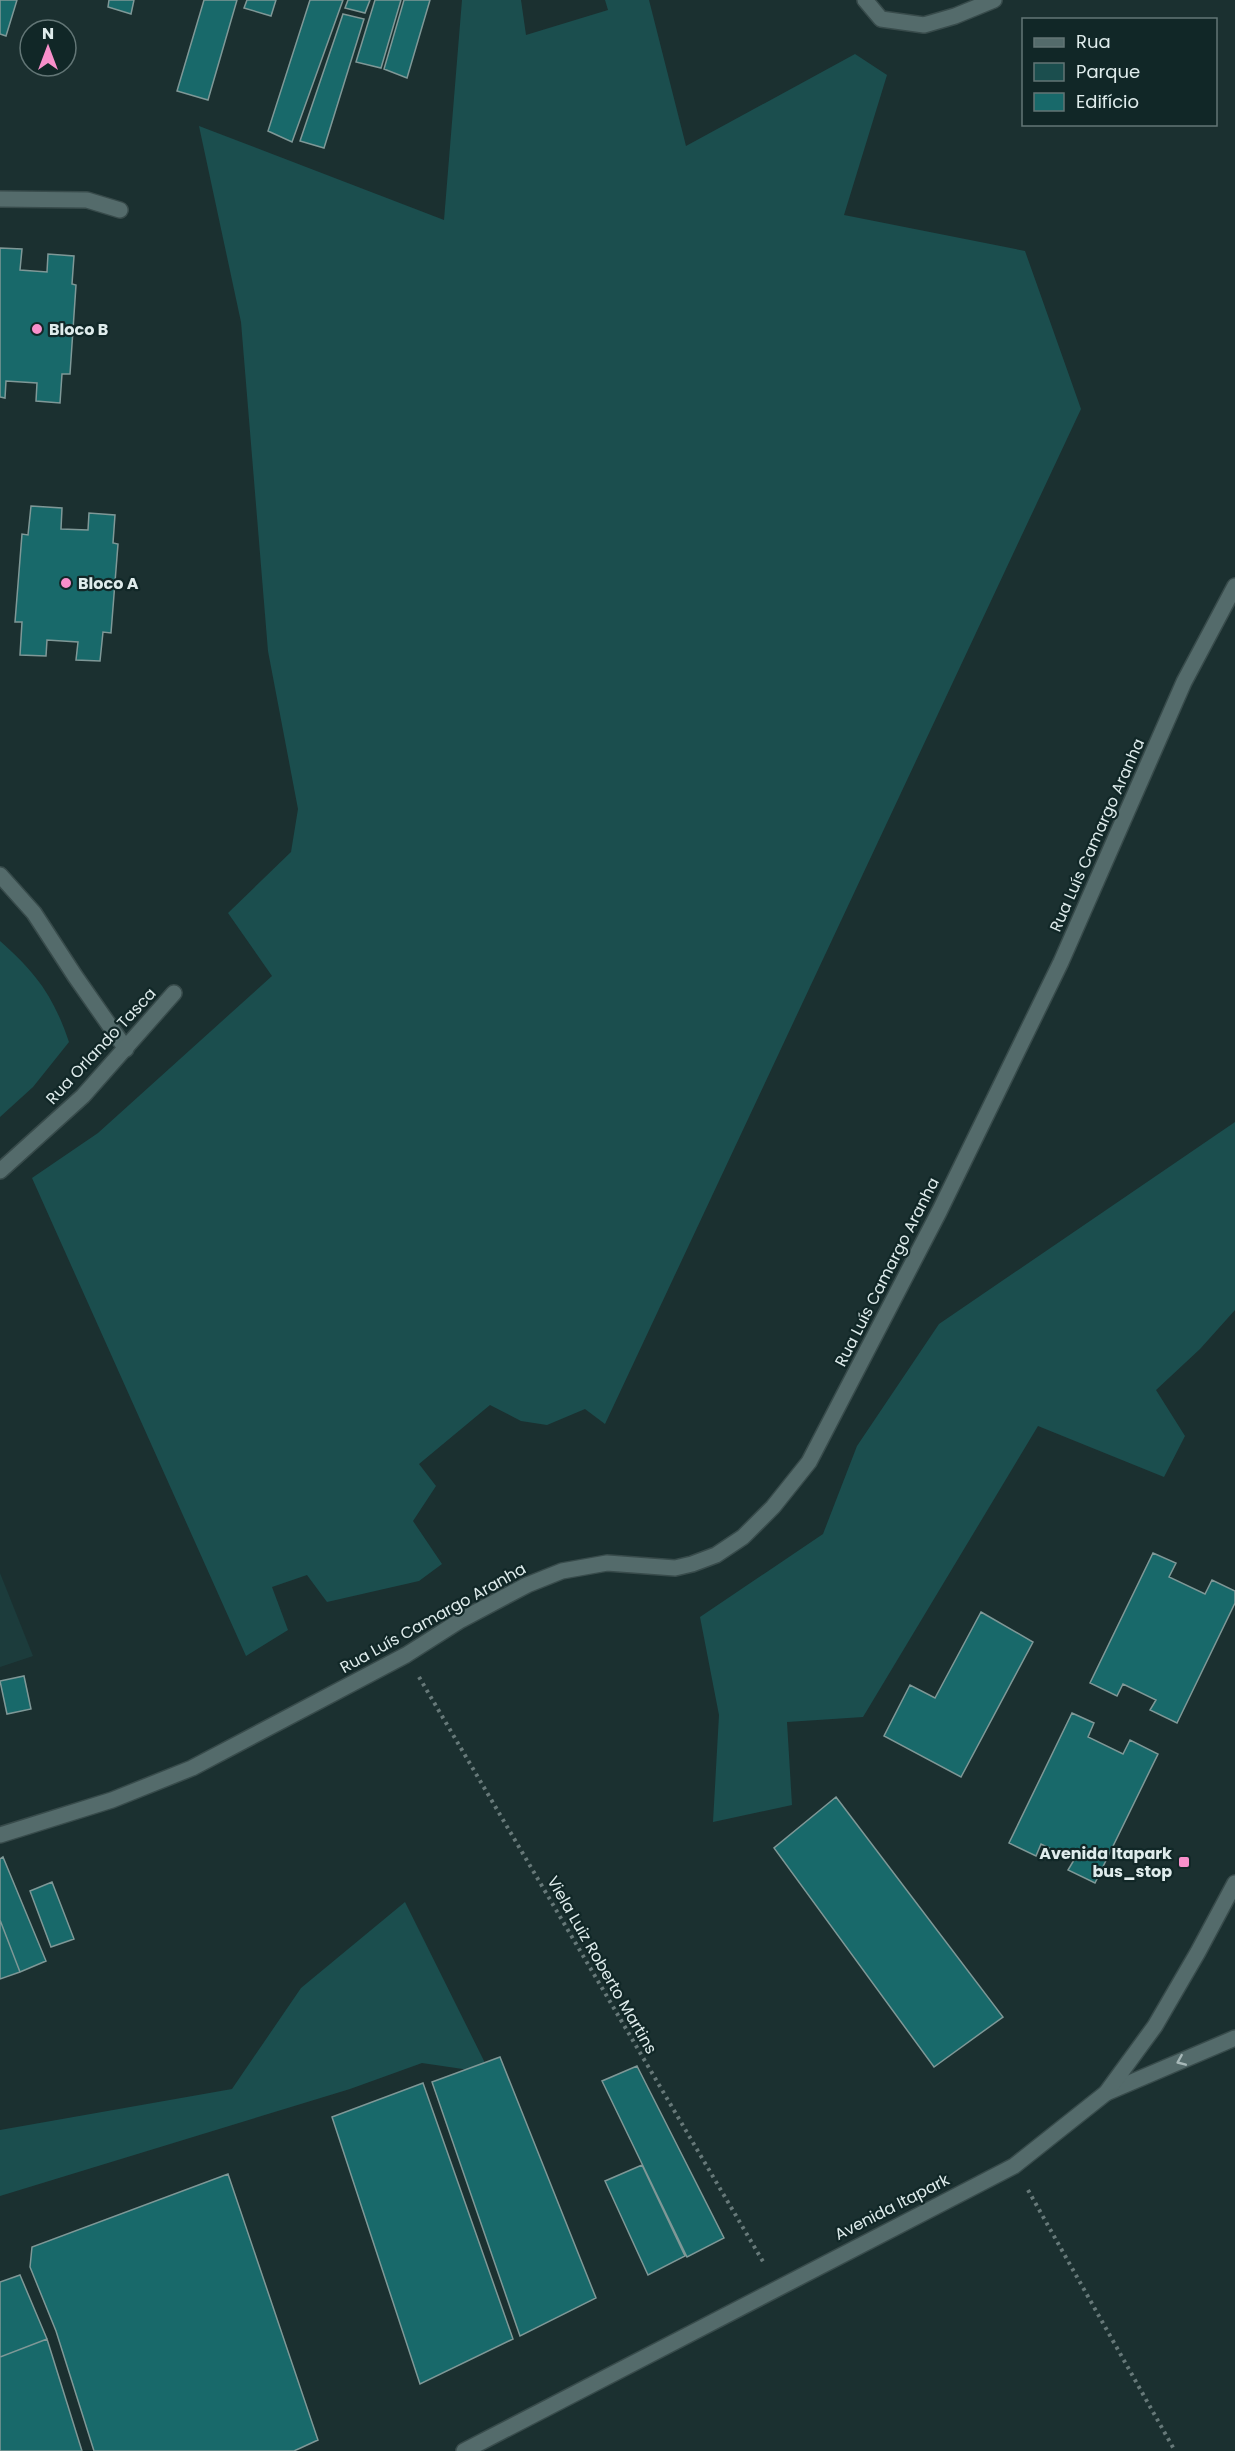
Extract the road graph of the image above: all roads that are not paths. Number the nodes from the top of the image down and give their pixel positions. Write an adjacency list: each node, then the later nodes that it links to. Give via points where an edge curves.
1 (865, 0): 2 (street, via 881,19 924,25)
2 (994, 0)
3 (0, 199): 4 (street, via 87,200)
4 (120, 210)
5 (1235, 586): 10 (street, Rua Luís Camargo Aranha, via 1184,682 1061,962 939,1212 809,1462 773,1507 716,1555 675,1568 607,1563 562,1571 527,1585 406,1655 192,1768 112,1800)
6 (0, 875): 8 (street, via 34,913)
7 (174, 993): 8 (street, Rua Orlando Tasca)
8 (126, 1049): 9 (street, Rua Orlando Tasca, via 83,1096)
9 (0, 1171)
10 (0, 1835)
11 (1235, 1882): 13 (street, Avenida Itapark, via 1155,2026)
12 (1235, 2038): 13 (street, one-way to 13)
13 (1107, 2093): 14 (street, Avenida Itapark, via 1014,2166)
14 (464, 2451)

